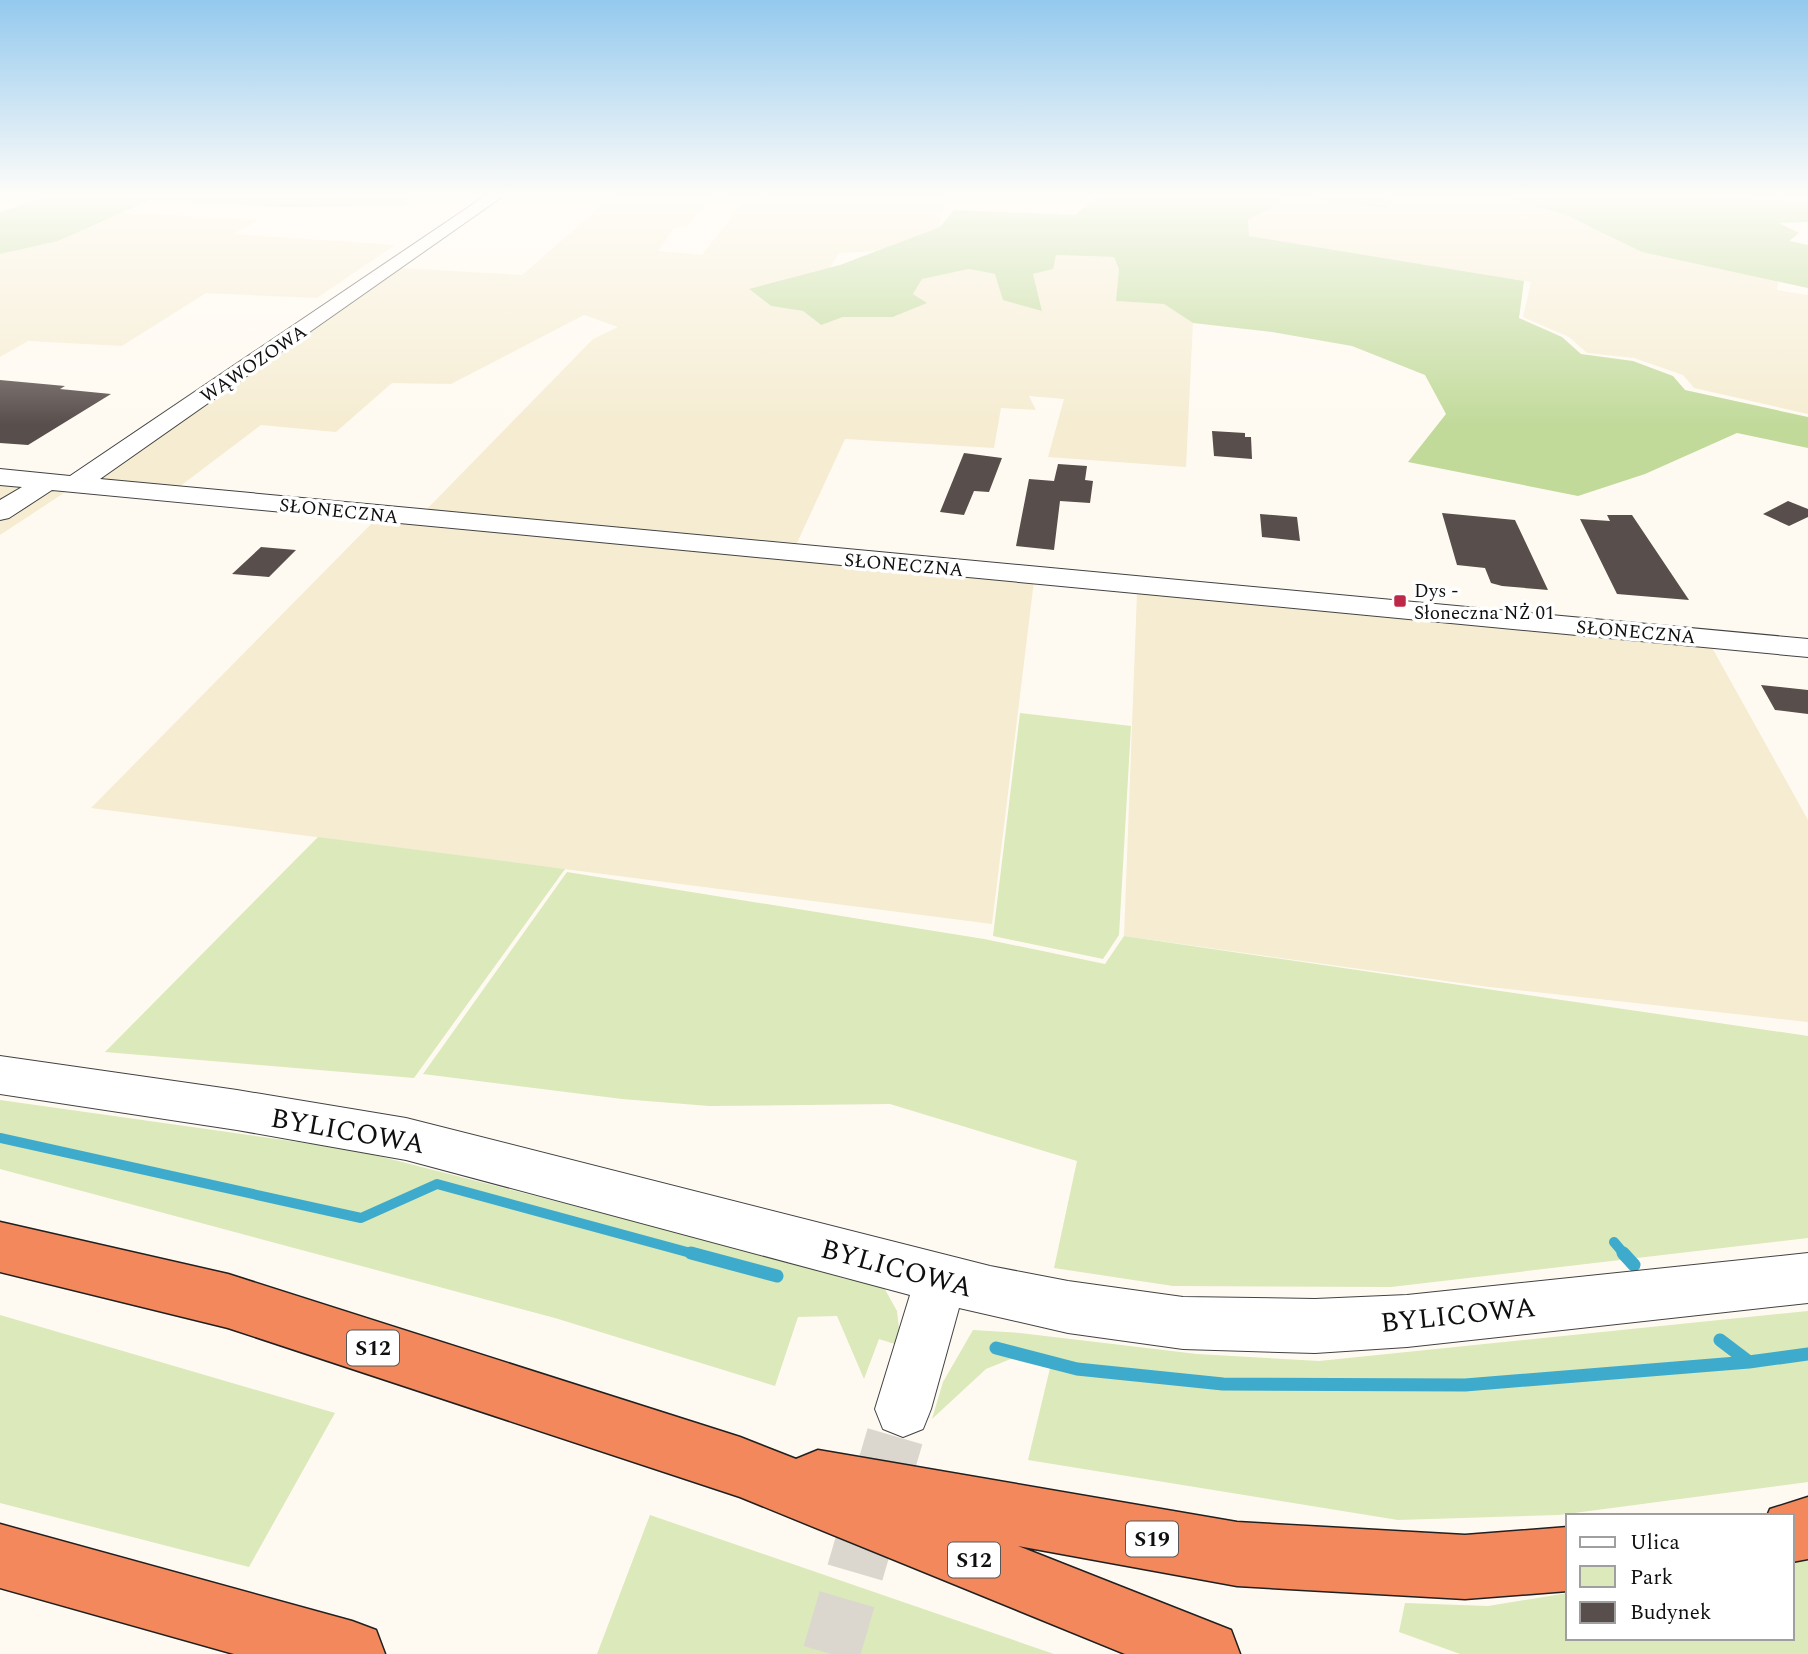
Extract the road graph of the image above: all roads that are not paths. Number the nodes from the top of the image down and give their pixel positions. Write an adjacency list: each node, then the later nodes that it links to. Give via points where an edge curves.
1 (386, 271): 4 (street, WĄWOZOWA)
2 (0, 477): 3 (street, SŁONECZNA)
3 (48, 481): 4 (street, SŁONECZNA); 5 (street)
4 (76, 484): 6 (street, SŁONECZNA)
5 (0, 512)
6 (1808, 648)
7 (0, 1075): 10 (street, BYLICOWA, via 406,1139)
8 (0, 1247): 12 (highway, S12, via 228,1301)
9 (1808, 1278): 10 (street, BYLICOWA, via 1407,1321 1315,1326 1183,1323 1039,1302)
10 (941, 1279): 11 (street)
11 (903, 1409)
12 (740, 1466): 14 (highway, S19, via 1237,1554 1465,1567); 16 (highway, S12)
13 (0, 1556): 15 (highway)
14 (1566, 1559)
15 (352, 1654)
16 (1207, 1654)

